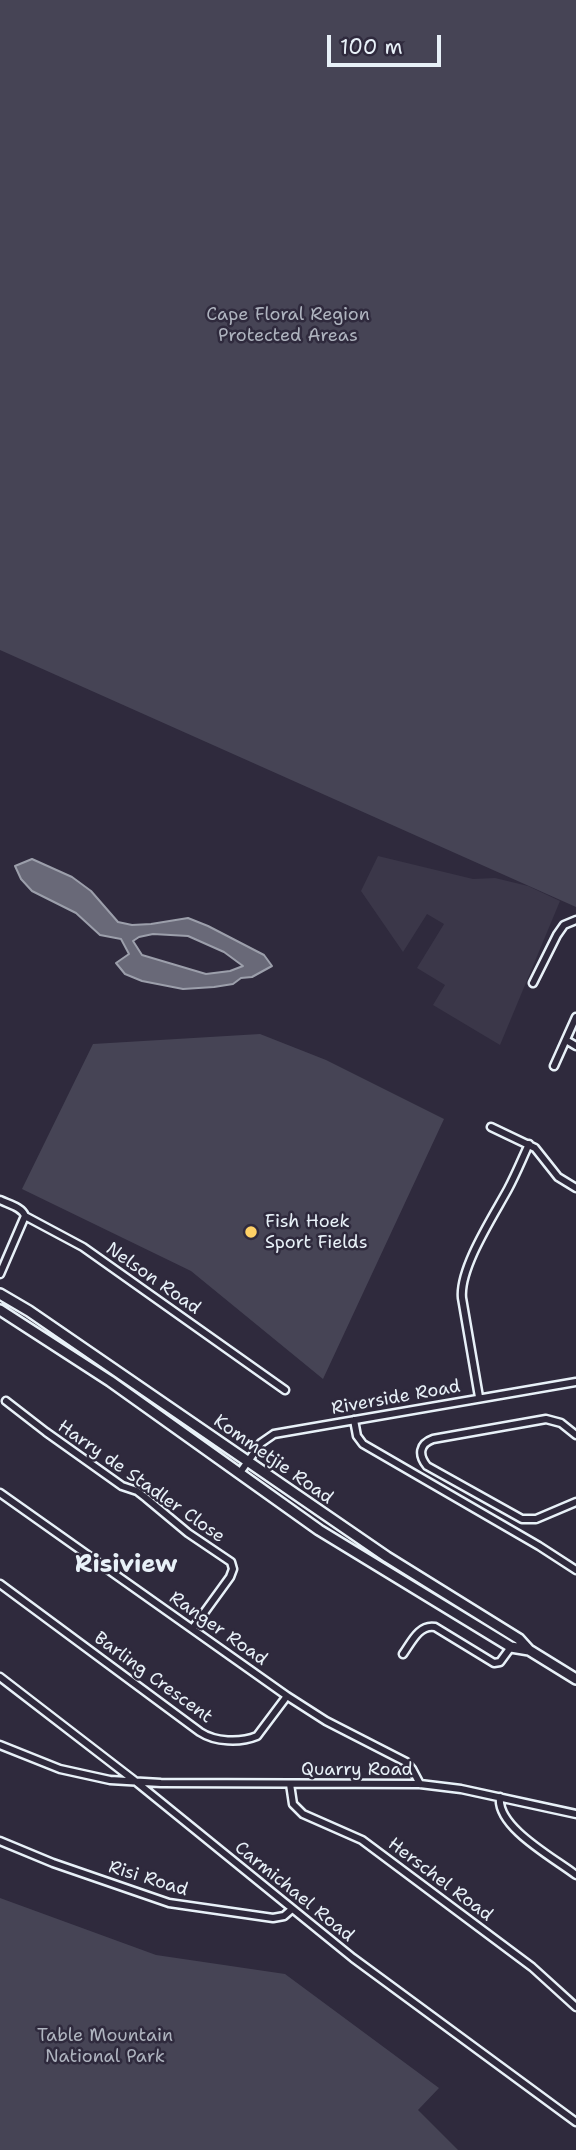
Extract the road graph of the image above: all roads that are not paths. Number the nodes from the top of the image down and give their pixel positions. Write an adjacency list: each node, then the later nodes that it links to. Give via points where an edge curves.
1 (576, 920): 2 (street, via 556,935)
2 (533, 983)
3 (576, 1017): 4 (street)
4 (566, 1040): 5 (street); 6 (street)
5 (576, 1046)
6 (554, 1066)
7 (491, 1126): 8 (street)
8 (529, 1144): 9 (street, via 562,1181); 17 (street, via 462,1284)
9 (576, 1188)
10 (0, 1200): 11 (street, Nelson Road, via 19,1208)
11 (25, 1216): 12 (street); 16 (street, Nelson Road, via 83,1247)
12 (0, 1274)
13 (0, 1294): 21 (main road, Kommetjie Road)
14 (0, 1310): 22 (main road, Kommetjie Road, via 110,1381)
15 (576, 1382): 17 (street, Riverside Road)
16 (285, 1390)
17 (479, 1397): 19 (street, Riverside Road)
18 (6, 1401): 27 (street, Harry de Stadler Close, via 231,1562 230,1577)
19 (354, 1420): 21 (street, Riverside Road, via 274,1434); 25 (street, via 363,1444)
20 (576, 1434): 24 (street, via 546,1419 433,1439 422,1446 427,1466 522,1519 536,1519)
21 (248, 1461): 22 (street, Riverside Road); 29 (main road, Kommetjie Road, via 387,1557 519,1639)
22 (239, 1474): 28 (main road, Kommetjie Road, via 319,1530)
23 (0, 1493): 27 (street, Ranger Road)
24 (576, 1502)
25 (576, 1570)
26 (0, 1584): 33 (street, Barling Crescent, via 212,1738 257,1736)
27 (193, 1628): 33 (street, Ranger Road)
28 (511, 1647): 29 (main road, Kommetjie Road); 30 (street, via 494,1663 429,1626)
29 (529, 1650): 32 (main road, Kommetjie Road)
30 (403, 1654)
31 (0, 1677): 35 (street, Carmichael Road)
32 (576, 1679)
33 (287, 1696): 37 (street, Ranger Road, via 406,1762)
34 (0, 1745): 35 (street, Quarry Road, via 78,1774)
35 (135, 1781): 36 (street, Quarry Road); 42 (street, Carmichael Road)
36 (290, 1784): 37 (street, Quarry Road); 43 (street, Herschel Road, via 293,1804 303,1814 353,1834 373,1848 532,1967)
37 (420, 1784): 38 (street, Quarry Road)
38 (500, 1797): 39 (street, Quarry Road); 41 (street, via 509,1824)
39 (576, 1814)
40 (0, 1841): 42 (street, Risi Road, via 169,1903 273,1918)
41 (576, 1875)
42 (292, 1909): 44 (street, Carmichael Road)
43 (576, 2007)
44 (576, 2122)

